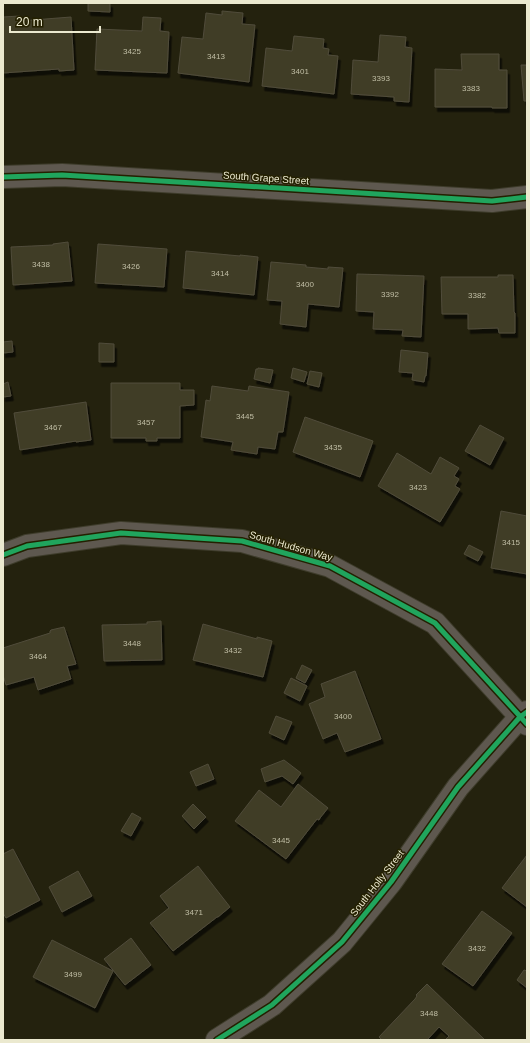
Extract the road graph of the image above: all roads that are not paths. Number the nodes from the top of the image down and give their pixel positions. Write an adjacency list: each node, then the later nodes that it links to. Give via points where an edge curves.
1 (3, 178): 2 (street, South Grape Street, via 62,175 492,201)
2 (527, 196)
3 (3, 555): 4 (street, South Hudson Way, via 27,546 121,533 242,541 330,566 436,623)
4 (525, 718): 5 (street, South Holly Street, via 458,787 391,882 342,942 272,1005)
5 (217, 1040)

